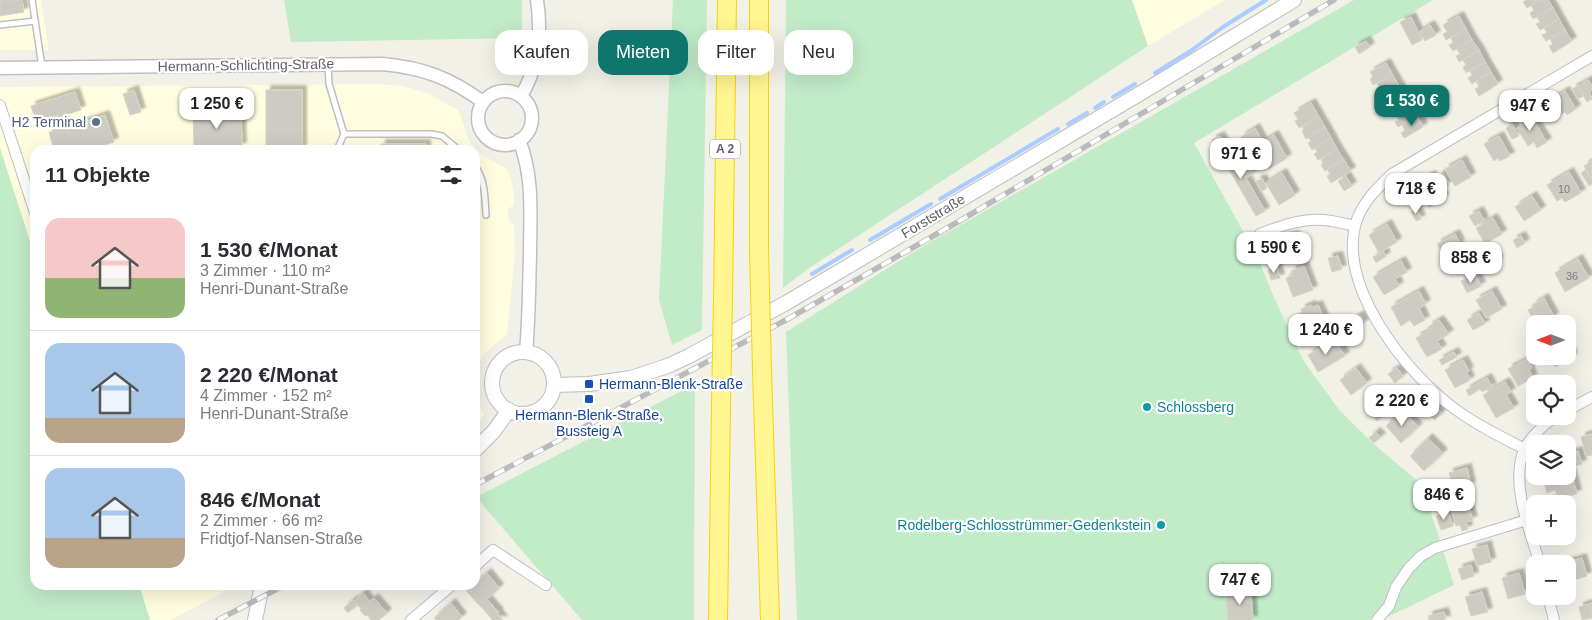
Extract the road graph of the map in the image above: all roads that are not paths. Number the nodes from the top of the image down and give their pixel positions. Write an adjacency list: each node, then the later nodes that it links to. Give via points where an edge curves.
1 (32, 0): 6 (lane)
2 (537, 0): 12 (street, via 538,54)
3 (727, 0): 41 (highway, A 2, bridge)
4 (759, 0): 42 (highway, A 2, bridge, via 759,250)
5 (1294, 0): 25 (main road, Forststraße, via 786,303 689,356 631,378)
6 (35, 21): 7 (lane); 11 (lane)
7 (0, 25)
8 (1592, 56): 22 (street, via 1392,174 1372,194)
9 (328, 64): 11 (street, Hermann-Schlichting-Straße); 13 (street, Hermann-Schlichting-Straße, via 383,64 422,70 458,84); 15 (lane, via 329,84)
10 (0, 68): 11 (street, Hermann-Schlichting-Straße)
11 (42, 68)
12 (520, 96): 13 (street, via 510,91 497,92); 16 (street, via 529,106 532,118 528,131)
13 (483, 102): 16 (street, via 478,114 483,134 500,144)
14 (0, 105): 20 (street)
15 (344, 134): 17 (lane); 18 (lane, via 430,134 442,136)
16 (520, 140): 24 (street, via 529,174 531,200)
17 (339, 145)
18 (453, 145)
19 (480, 176): 21 (lane, via 485,192)
20 (30, 198)
21 (486, 215)
22 (1355, 226): 23 (street, via 1306,220); 31 (street, via 1353,257 1360,283 1372,312 1400,354 1454,408)
23 (1260, 234)
24 (526, 352): 25 (main road, via 539,356 549,366); 28 (main road, via 504,358 493,378 497,400)
25 (554, 386): 28 (main road, via 549,400 538,410 523,414)
26 (1592, 397): 27 (street)
27 (1576, 406)
28 (508, 410): 30 (main road)
29 (1546, 425): 31 (street)
30 (480, 445)
31 (1525, 449): 32 (street, via 1520,480)
32 (1526, 516)
33 (1526, 520): 43 (street, via 1435,548 1421,556 1409,568 1396,587 1389,606)
34 (480, 562): 35 (street, via 493,550)
35 (546, 585)
36 (261, 590): 39 (main road)
37 (446, 590): 40 (street)
38 (1550, 605): 44 (street)
39 (255, 620)
40 (411, 620)
41 (718, 620)
42 (770, 620)
43 (1377, 620)
44 (1554, 620)

